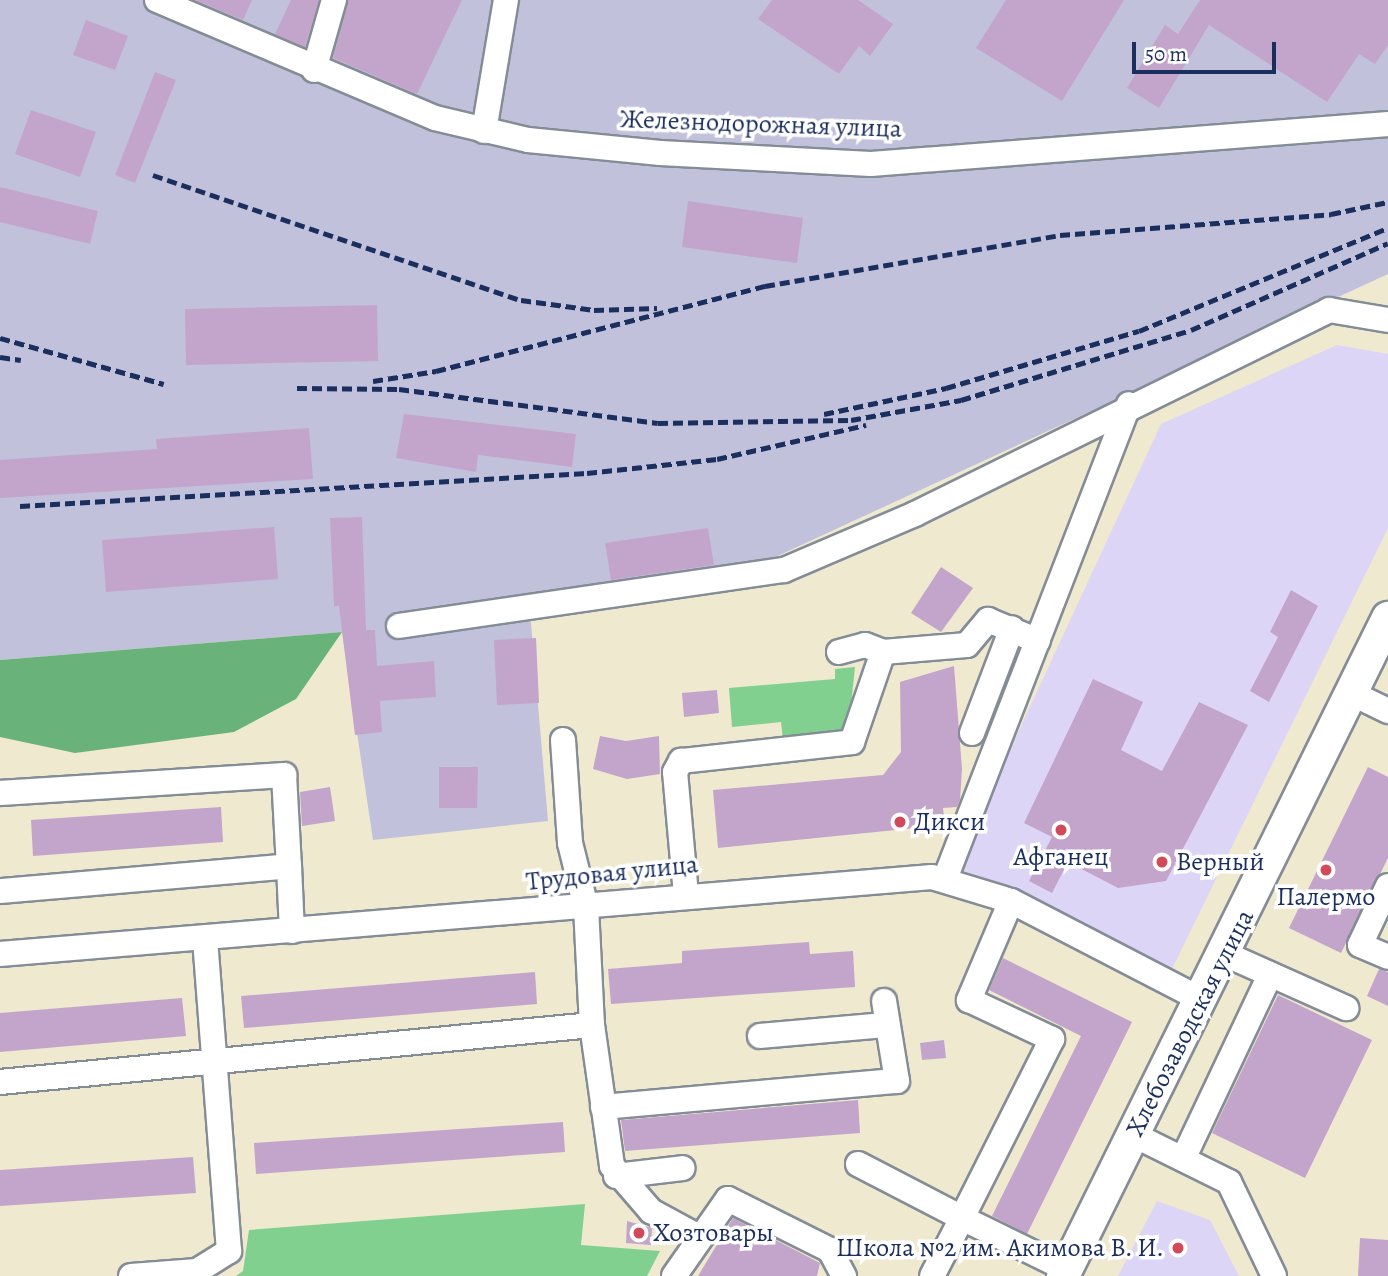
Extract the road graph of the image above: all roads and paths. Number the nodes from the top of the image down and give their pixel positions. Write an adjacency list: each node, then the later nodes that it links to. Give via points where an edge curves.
1 (157, 0): 4 (street, Железнодорожная улица)
2 (334, 0): 4 (street)
3 (506, 0): 6 (street)
4 (314, 70): 6 (street, Железнодорожная улица)
5 (1388, 124): 6 (street, Железнодорожная улица, via 871,164 660,153)
6 (484, 131)
7 (1388, 320): 8 (street, via 1329,310)
8 (1129, 404): 10 (street, via 915,514 784,570); 12 (street)
9 (1388, 618): 15 (main road, Хлебозаводская улица)
10 (399, 626)
11 (1012, 628): 12 (street); 14 (street, via 988,620 967,645); 17 (street)
12 (1038, 640): 21 (street)
13 (839, 652): 14 (street, via 865,645)
14 (883, 652): 24 (street, via 852,742 681,761 675,772)
15 (1351, 693): 16 (street); 30 (main road, Хлебозаводская улица)
16 (1388, 711)
17 (972, 733)
18 (563, 740): 26 (street, via 570,843)
19 (0, 793): 20 (street, via 284,775)
20 (289, 866): 23 (street); 27 (street)
21 (946, 879): 24 (street, Трудовая улица); 25 (street, Трудовая улица)
22 (1388, 886): 31 (street, via 1360,945)
23 (0, 891)
24 (685, 895): 26 (street, Трудовая улица)
25 (1011, 901): 33 (street, Трудовая улица); 45 (street, via 969,1000 1052,1039)
26 (586, 907): 27 (street, Трудовая улица); 35 (street)
27 (292, 931): 28 (street, Трудовая улица)
28 (205, 941): 29 (street, Трудовая улица); 37 (street)
29 (0, 954)
30 (1225, 954): 32 (street); 33 (main road, Хлебозаводская улица)
31 (1388, 957)
32 (1270, 975): 34 (street); 41 (street)
33 (1202, 1000): 40 (main road, Хлебозаводская улица)
34 (1346, 1008)
35 (592, 1024): 37 (street); 39 (street)
36 (760, 1037): 39 (street, via 885,1013 897,1081)
37 (213, 1060): 38 (street); 48 (street, via 229,1251)
38 (0, 1082)
39 (603, 1107): 44 (street)
40 (1134, 1135): 41 (street); 47 (main road, Хлебозаводская улица)
41 (1183, 1159): 53 (street, via 1229,1182)
42 (858, 1164): 45 (street)
43 (682, 1168): 44 (street)
44 (616, 1176): 46 (street, via 651,1211)
45 (962, 1218): 47 (street); 52 (street)
46 (697, 1236): 50 (street); 51 (street, via 728,1199 830,1250)
47 (1064, 1273)
48 (197, 1274): 49 (street)
49 (131, 1276)
50 (674, 1276)
51 (844, 1276)
52 (932, 1276)
53 (1274, 1276)

